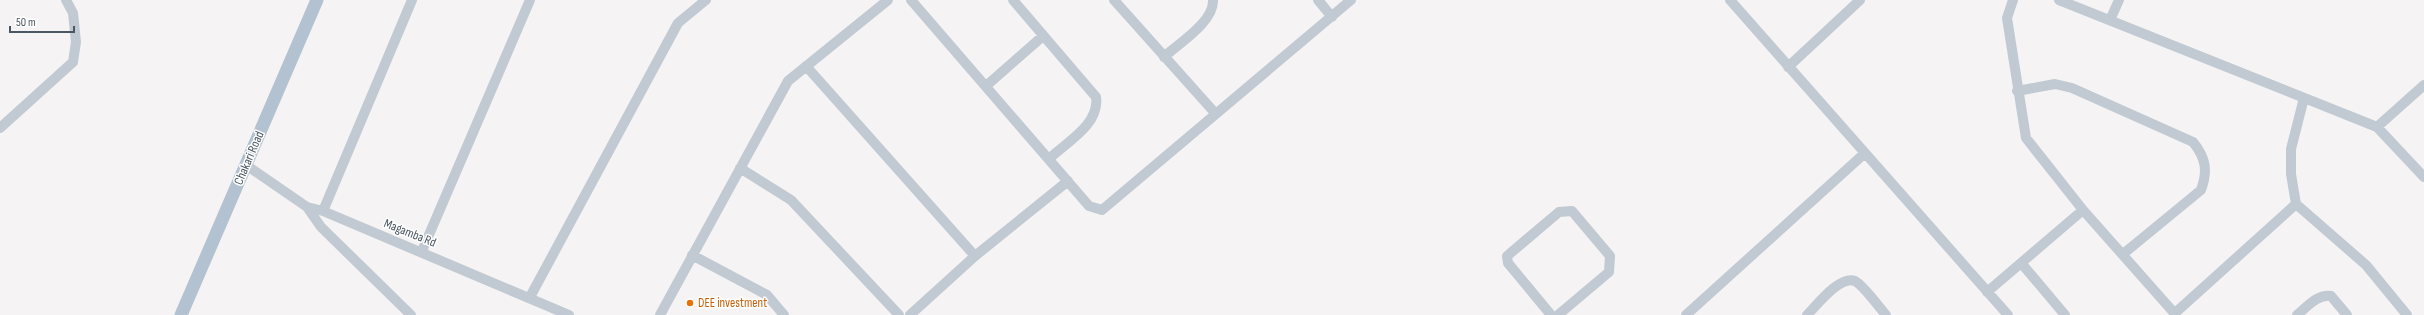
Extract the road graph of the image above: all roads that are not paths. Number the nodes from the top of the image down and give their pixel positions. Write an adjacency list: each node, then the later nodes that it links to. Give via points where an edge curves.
1 (66, 0): 30 (street, via 73,13 76,42 73,62)
2 (317, 0): 33 (main road, Chakari Road)
3 (412, 0): 40 (street)
4 (530, 0): 41 (street)
5 (706, 0): 47 (street, via 678,23)
6 (888, 0): 22 (street)
7 (911, 0): 25 (street)
8 (1013, 0): 20 (street)
9 (1114, 0): 21 (street)
10 (1213, 0): 21 (street, via 1214,7 1209,17)
11 (1318, 0): 18 (street)
12 (1351, 0): 18 (street)
13 (1730, 0): 23 (street)
14 (1860, 0): 23 (street)
15 (2013, 0): 26 (street, via 2007,18)
16 (2059, 0): 19 (street)
17 (2119, 0): 19 (street)
18 (1332, 17): 28 (street)
19 (2110, 20): 27 (street)
20 (1044, 36): 25 (street); 32 (street, via 1096,97 1097,107 1091,121)
21 (1164, 57): 28 (street)
22 (806, 66): 34 (street, via 788,81); 44 (street)
23 (1788, 67): 31 (street)
24 (2424, 85): 29 (street)
25 (986, 86): 32 (street)
26 (2017, 91): 39 (street, via 2026,138); 42 (street, via 2056,84 2072,88 2193,142 2203,155 2205,177 2200,190)
27 (2304, 98): 29 (street); 37 (street, via 2291,149 2291,174)
28 (1215, 113): 36 (street, via 1102,210 1089,206)
29 (2377, 127): 35 (street)
30 (0, 128)
31 (1865, 153): 46 (street); 58 (street)
32 (1050, 158): 36 (street)
33 (246, 165): 38 (street, Magamba Rd); 49 (main road, Chakari Road)
34 (740, 168): 43 (street); 54 (street, via 792,200)
35 (2424, 176)
36 (1068, 181): 44 (street)
37 (2296, 204): 48 (street); 65 (street, via 2366,265)
38 (307, 207): 40 (street, Magamba Rd); 50 (street, via 321,227)
39 (2083, 210): 42 (street); 45 (street)
40 (322, 211): 41 (street, Magamba Rd)
41 (422, 251): 47 (street, Magamba Rd)
42 (2123, 254): 48 (street)
43 (692, 256): 52 (street); 53 (street, via 767,295)
44 (975, 256): 55 (street)
45 (2022, 264): 46 (street); 62 (street)
46 (1987, 292): 61 (street)
47 (530, 297): 51 (street, Magamba Rd)
48 (2175, 314)
49 (181, 315)
50 (411, 315)
51 (569, 315)
52 (660, 315)
53 (784, 315)
54 (899, 315)
55 (910, 315)
56 (1551, 315): 57 (street, via 1508,263 1507,256 1559,212 1572,211 1610,256 1611,262 1609,272)
57 (1558, 315)
58 (1686, 315)
59 (1807, 315): 60 (street, via 1840,283 1847,280 1856,282)
60 (1886, 315)
61 (2008, 315)
62 (2065, 315)
63 (2297, 315): 64 (street, via 2318,298 2326,295 2331,296)
64 (2347, 315)
65 (2407, 315)

